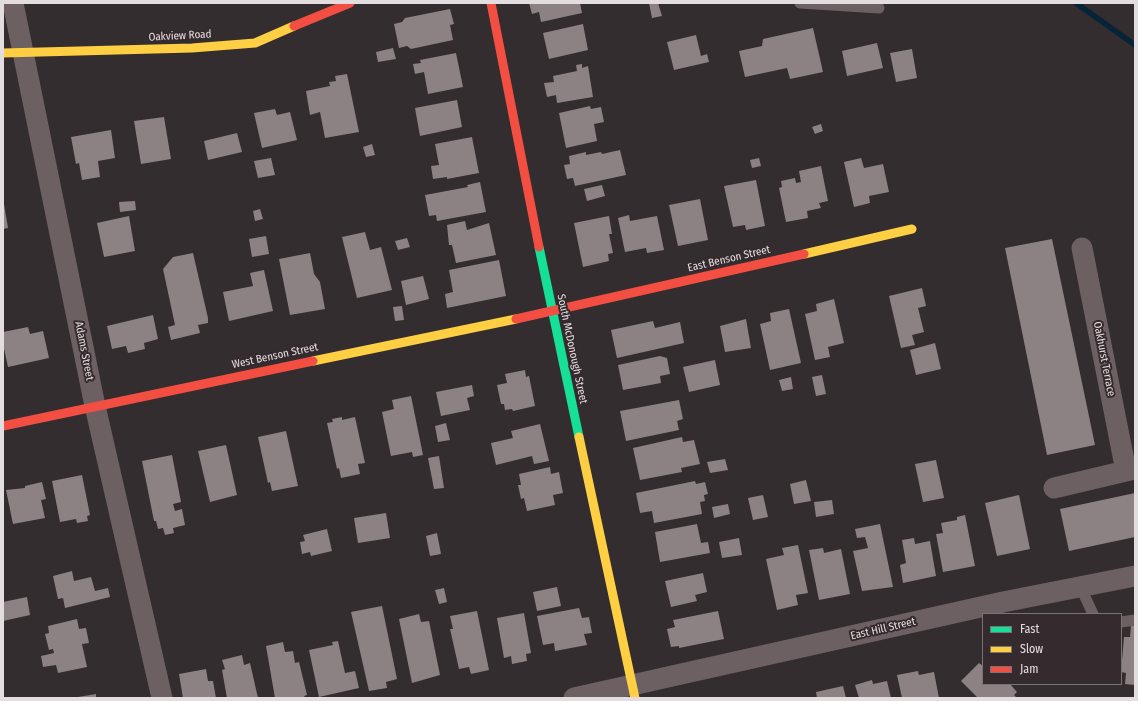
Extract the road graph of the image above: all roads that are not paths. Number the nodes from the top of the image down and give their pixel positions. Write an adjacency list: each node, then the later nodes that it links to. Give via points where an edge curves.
1 (13, 3): 6 (street, Adams Street)
2 (350, 3): 6 (street, Oakview Road, via 255,43 192,48)
3 (491, 3): 10 (street, South McDonough Street)
4 (800, 3): 5 (lane)
5 (878, 8)
6 (24, 53): 7 (street, Oakview Road); 11 (street, Adams Street)
7 (3, 54)
8 (912, 229): 10 (street, East Benson Street)
9 (1082, 248): 13 (street, Oakhurst Terrace)
10 (552, 311): 11 (street, West Benson Street); 21 (street, South McDonough Street)
11 (95, 406): 12 (street, West Benson Street); 22 (street, Adams Street)
12 (3, 426)
13 (1131, 470): 14 (street, Oakhurst Terrace)
14 (1054, 488)
15 (1135, 576): 16 (street, East Hill Street)
16 (1080, 586): 17 (street, East Hill Street); 18 (lane)
17 (1004, 608): 21 (street, East Hill Street)
18 (1093, 613)
19 (1135, 620): 20 (lane)
20 (1122, 622)
21 (634, 692): 23 (street, East Hill Street)
22 (162, 698)
23 (574, 698)

